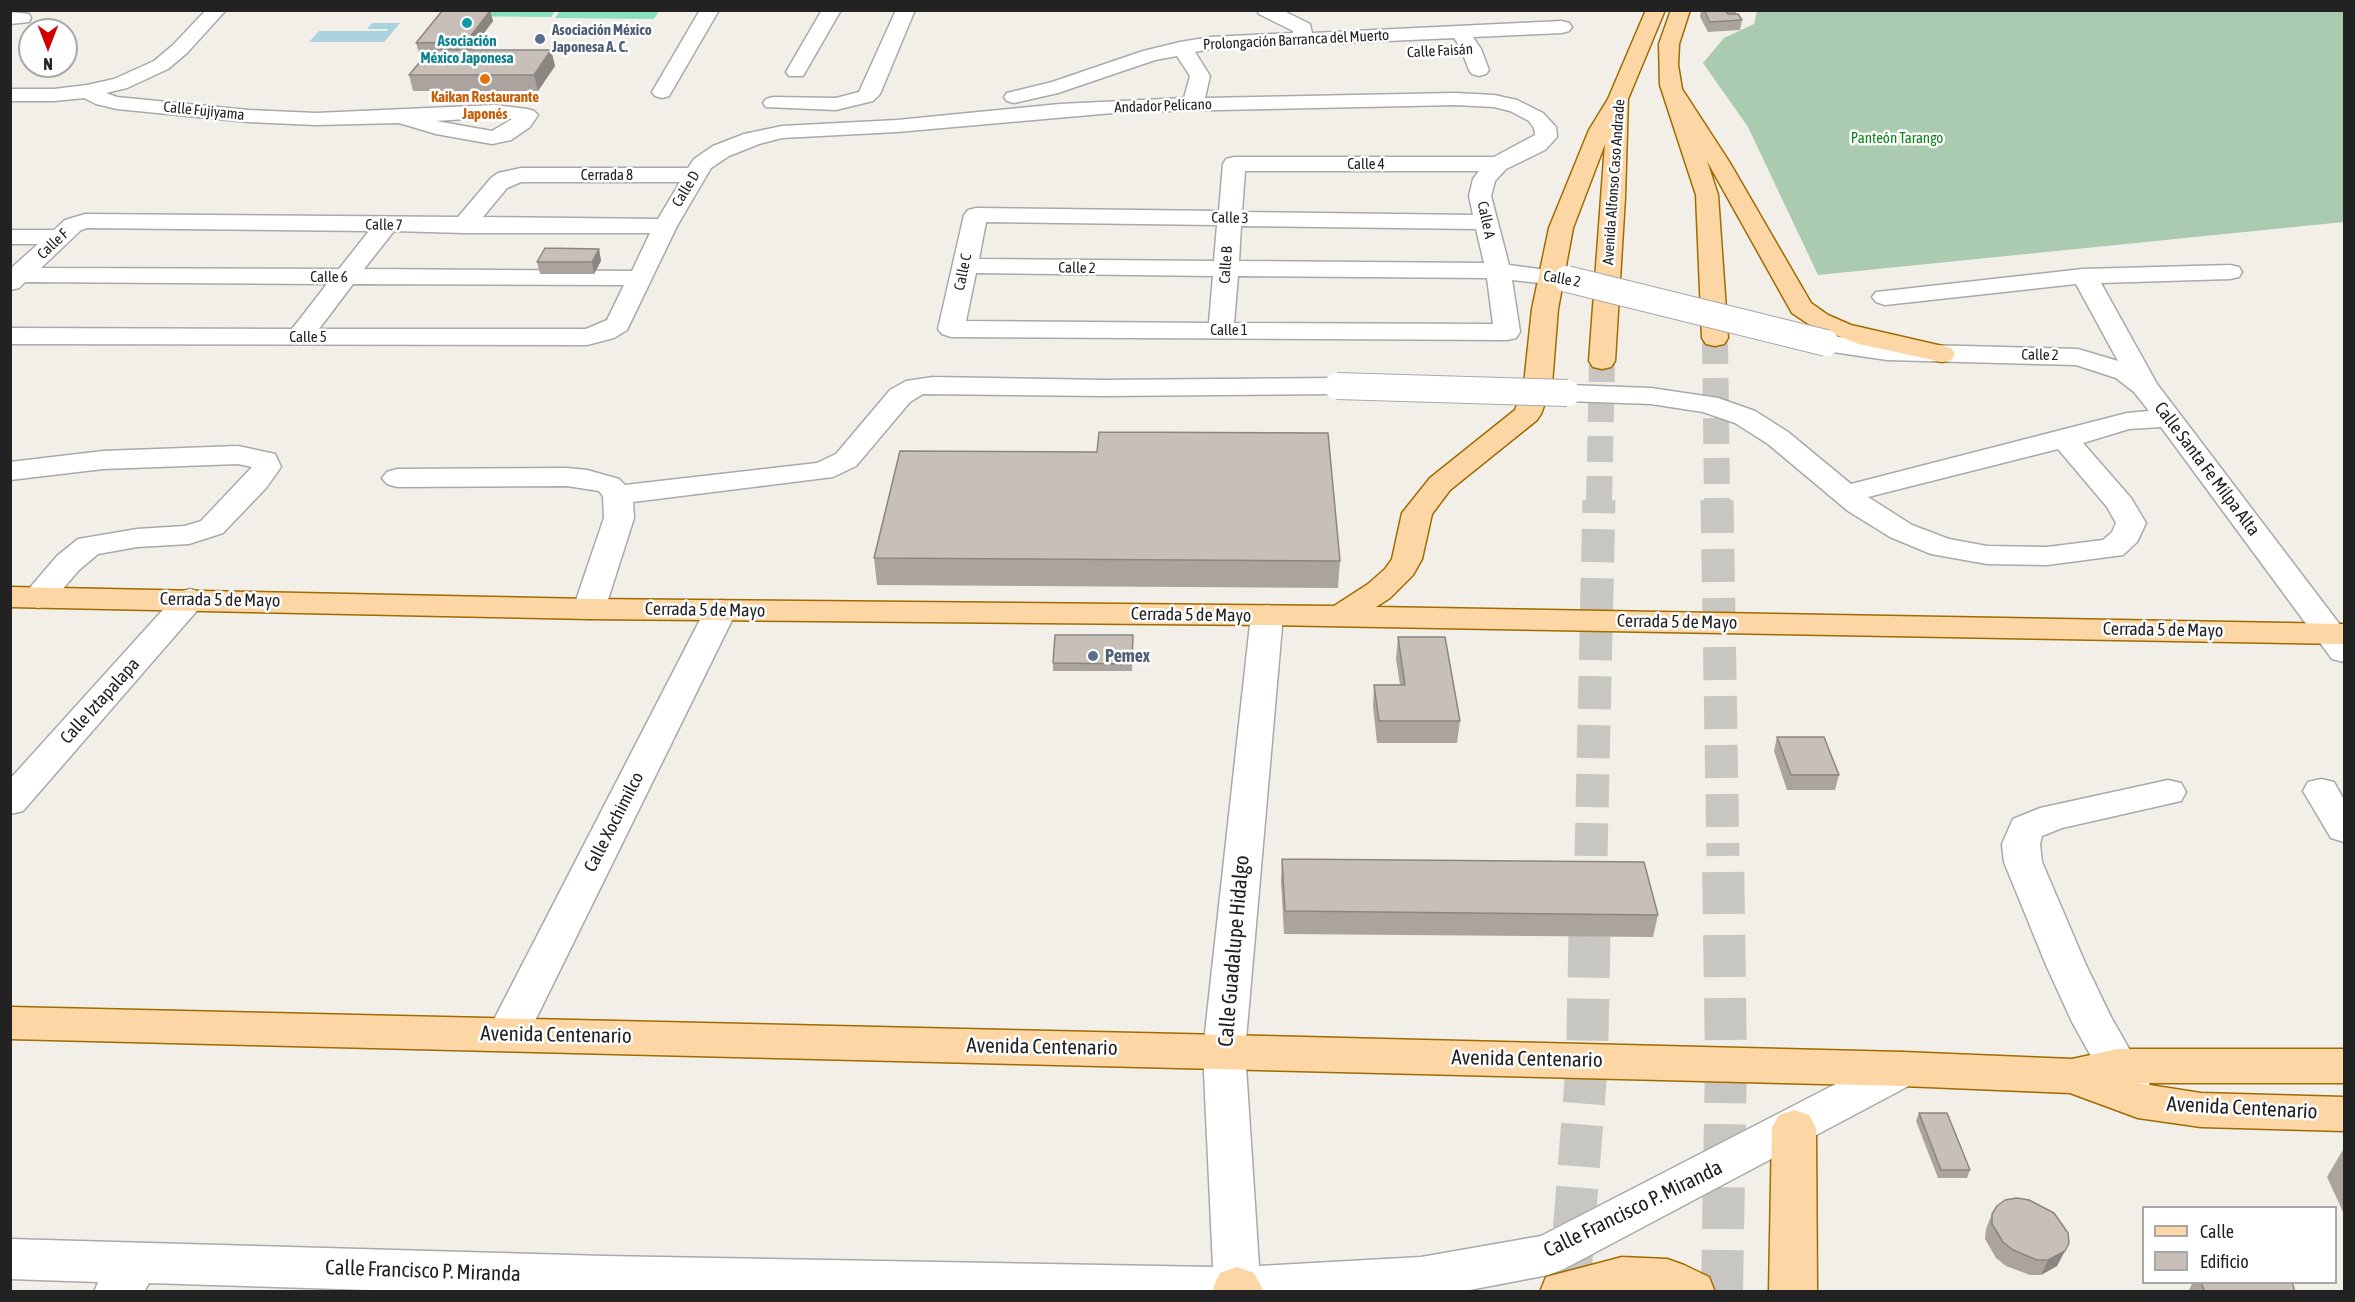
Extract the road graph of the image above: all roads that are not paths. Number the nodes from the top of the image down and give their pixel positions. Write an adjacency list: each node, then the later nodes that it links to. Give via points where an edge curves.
1 (217, 10): 17 (street, via 161,64 120,84)
2 (710, 10): 18 (street)
3 (832, 10): 15 (street)
4 (906, 10): 21 (street, via 866,97 836,104)
5 (1266, 10): 10 (street, via 1303,28)
6 (1656, 10): 20 (main road, Avenida Alfonso Caso Andrade)
7 (1681, 10): 16 (main road, via 1668,44)
8 (1562, 27): 9 (street, Prolongación Barranca del Muerto)
9 (1459, 32): 10 (street, Prolongación Barranca del Muerto); 12 (street)
10 (1302, 38): 13 (street, Prolongación Barranca del Muerto, via 1210,43)
11 (1543, 45): 12 (street, Calle Faisán)
12 (1471, 49): 13 (street, Calle Faisán); 14 (street)
13 (1186, 56): 22 (street, via 1200,76); 24 (street, Prolongación Barranca del Muerto, via 1150,55 1058,87)
14 (1479, 70)
15 (796, 72)
16 (1672, 89): 55 (main road, via 1707,195); 56 (main road, via 1801,308 1842,330)
17 (87, 91): 19 (street, Calle Fujiyama); 23 (street, Calle Fujiyama, via 117,103 248,116)
18 (662, 92)
19 (10, 95)
20 (1618, 99): 44 (main road, via 1600,130 1561,228); 58 (main road, Avenida Alfonso Caso Andrade)
21 (773, 103)
22 (1193, 105): 24 (street, Andador Pelícano, via 1060,110); 27 (street, Andador Pelícano, via 1494,101 1517,106 1536,117 1545,127 1546,137)
23 (400, 117)
24 (897, 126): 25 (street, Andador Pelícano)
25 (831, 128): 28 (street, Calle D, via 752,139 721,151)
26 (1234, 164): 27 (street, Calle 4); 30 (street, Calle B)
27 (1498, 164): 32 (street, Calle A, via 1484,179 1480,196)
28 (694, 175): 34 (street, Cerrada 8, via 506,178); 35 (street, Calle D)
29 (976, 215): 30 (street, Calle 3); 38 (street, Calle C)
30 (1229, 218): 32 (street, Calle 3); 39 (street, Calle B)
31 (102, 220): 33 (street, Calle 7); 37 (street, Calle F, via 73,225)
32 (1485, 222): 40 (street, Calle A)
33 (386, 225): 34 (street, Calle 7); 42 (street)
34 (463, 226): 35 (street, Calle 7)
35 (665, 226): 43 (street, Calle D)
36 (10, 237): 37 (street)
37 (60, 237): 45 (street, Calle F)
38 (965, 266): 39 (street, Calle 2); 49 (street, Calle C)
39 (1226, 270): 40 (street, Calle 2); 50 (street, Calle B)
40 (1498, 271): 44 (street, Calle 2); 48 (street, via 1526,287); 52 (street, Calle A)
41 (2230, 272): 46 (street)
42 (346, 278): 43 (street, Calle 6); 45 (street, Calle 6); 54 (street)
43 (640, 278): 51 (street, Calle D, via 618,325)
44 (1560, 278): 48 (main road); 56 (street, Calle 2, bridge, via 1826,343 1865,350)
45 (15, 279)
46 (2089, 284): 47 (street); 57 (street, via 2096,332); 59 (street, Calle Santa Fe Milpa Alta)
47 (1885, 297)
48 (1545, 309): 71 (main road, via 1538,384 1527,414 1440,484 1418,513 1407,559 1397,575)
49 (951, 329): 50 (street, Calle 1)
50 (1221, 330): 52 (street, Calle 1)
51 (605, 332): 54 (street, Calle 5, via 587,337)
52 (1507, 332)
53 (10, 336): 54 (street, Calle 5)
54 (299, 337)
55 (1715, 338)
56 (1942, 354): 57 (street, Calle 2)
57 (2062, 355): 59 (street, Calle 2, via 2111,365)
58 (1602, 361)
59 (2144, 386): 60 (street, Calle Santa Fe Milpa Alta)
60 (2170, 418): 61 (street, via 2127,421); 72 (street, Calle Santa Fe Milpa Alta)
61 (2065, 439): 64 (street); 64 (street, via 2120,504 2131,523 2126,536 2112,548 2047,556 1987,555 1942,547 1901,531)
62 (10, 471): 66 (street, Cerrada 5 de Mayo, via 103,460 238,455 265,460 267,467 212,527 189,536 137,538 89,546)
63 (397, 478): 65 (street, via 567,477 609,485)
64 (1845, 494): 65 (street, bridge, via 1778,438 1745,417 1708,404 1651,396 1337,386 933,385 916,387 900,396 846,460 823,471)
65 (618, 495): 68 (street, via 619,518)
66 (24, 597): 67 (main road, Cerrada 5 de Mayo)
67 (190, 599): 68 (main road, Cerrada 5 de Mayo); 75 (street, Calle Iztapalapa)
68 (590, 609): 69 (main road, Cerrada 5 de Mayo)
69 (721, 610): 70 (main road, Cerrada 5 de Mayo); 78 (street, Calle Xochimilco)
70 (1266, 615): 71 (main road, Cerrada 5 de Mayo); 79 (street, Calle Guadalupe Hidalgo)
71 (1340, 617): 72 (main road, Cerrada 5 de Mayo)
72 (2339, 640)
73 (2321, 791): 76 (street)
74 (2168, 792): 82 (street, via 2053,817 2026,828 2020,844 2023,862 2066,965)
75 (10, 802)
76 (2344, 829)
77 (10, 1023): 78 (main road, Avenida Centenario)
78 (508, 1033): 79 (main road, Avenida Centenario)
79 (1224, 1051): 81 (main road, Avenida Centenario); 87 (street, Calle Guadalupe Hidalgo)
80 (2344, 1066): 82 (main road, Avenida Centenario)
81 (1903, 1069): 82 (main road, Avenida Centenario, via 2072,1076); 84 (street, Calle Francisco P. Miranda)
82 (2128, 1084): 83 (main road, Avenida Centenario, via 2201,1110)
83 (2344, 1114)
84 (1794, 1128): 87 (street, Calle Francisco P. Miranda, via 1548,1255 1421,1278); 90 (main road)
85 (10, 1259): 86 (street, Calle Francisco P. Miranda)
86 (127, 1277): 87 (street, Calle Francisco P. Miranda, via 617,1276)
87 (1239, 1290)
88 (1563, 1292): 89 (main road, via 1622,1277 1667,1280)
89 (1692, 1292)
90 (1793, 1292)

